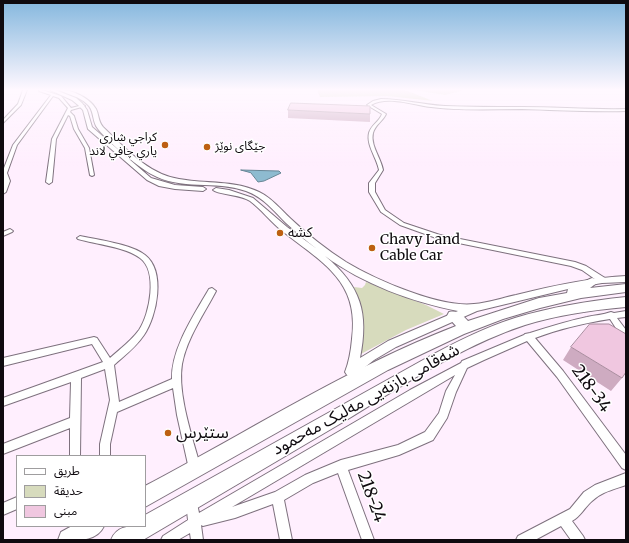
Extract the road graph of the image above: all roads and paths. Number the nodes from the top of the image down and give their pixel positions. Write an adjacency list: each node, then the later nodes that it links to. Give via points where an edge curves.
1 (36, 115): 8 (street, via 15,145)
2 (66, 115): 10 (street, via 54,139)
3 (72, 115): 9 (street, via 76,130 87,148)
4 (86, 115): 18 (main road, via 90,128 149,179 176,188 219,190 250,198 331,266)
5 (95, 115): 15 (main road, via 101,128 144,166 176,181 247,188 259,193 288,222 323,250)
6 (384, 115): 17 (street, via 371,132 380,170 371,188 377,203 389,216 427,234 573,264 584,268)
7 (3, 165): 8 (street)
8 (5, 173): 11 (street, via 7,185)
9 (92, 175)
10 (49, 182)
11 (3, 192)
12 (10, 231): 13 (street)
13 (3, 234)
14 (80, 238): 30 (street, via 143,256 150,264 154,282 150,313 141,332)
15 (364, 275): 18 (main road); 23 (main road, via 439,304)
16 (626, 279): 17 (main road)
17 (597, 281): 21 (highway); 23 (main road, via 542,291)
18 (348, 284): 32 (main road, via 355,298 358,315 357,343)
19 (626, 288): 21 (highway, شەقامی بازنەیی مەلیک مەحمود)
20 (212, 291): 34 (street, via 184,346)
21 (562, 298): 26 (highway, شەقامی بازنەیی مەلیک مەحمود)
22 (626, 302): 48 (highway, شەقامی بازنەیی مەلیک مەحمود, via 596,305 531,318 468,343)
23 (474, 308): 26 (main road)
24 (626, 314): 25 (street)
25 (611, 315): 27 (street, via 570,323); 28 (street)
26 (459, 321): 32 (main road, via 392,344); 35 (highway, شەقامی بازنەیی مەلیک مەحمود)
27 (528, 336): 31 (street); 42 (street, 218-34, via 560,374)
28 (626, 337)
29 (3, 362): 30 (street, via 94,340)
30 (110, 364): 33 (street); 37 (street, via 116,400)
31 (465, 364): 43 (street, via 451,391 443,415 430,436 399,450); 52 (street)
32 (352, 370): 35 (main road)
33 (76, 376): 36 (street); 38 (street)
34 (176, 382): 37 (street); 44 (street)
35 (339, 389): 44 (highway, شەقامی بازنەیی مەلیک مەحمود)
36 (3, 402)
37 (114, 409): 41 (street, via 105,444)
38 (76, 421): 39 (street); 40 (street)
39 (3, 449)
40 (75, 455)
41 (105, 455)
42 (626, 464)
43 (341, 466): 47 (street, via 309,479); 61 (street, 218-24)
44 (195, 470): 46 (highway, شەقامی بازنەیی مەلیک مەحمود)
45 (626, 479): 51 (street, via 599,489 588,496 574,513)
46 (146, 496)
47 (278, 497): 52 (street); 60 (street)
48 (192, 500): 52 (street); 53 (highway, شەقامی بازنەیی مەلیک مەحمود)
49 (16, 503): 50 (street)
50 (3, 509)
51 (563, 519): 62 (street); 63 (street)
52 (195, 522): 58 (street); 59 (street)
53 (146, 526)
54 (91, 527): 56 (highway)
55 (145, 527): 57 (highway, شەقامی بازنەیی مەلیک مەحمود)
56 (69, 535)
57 (122, 540)
58 (167, 540)
59 (197, 540)
60 (286, 540)
61 (368, 540)
62 (522, 540)
63 (579, 540)

